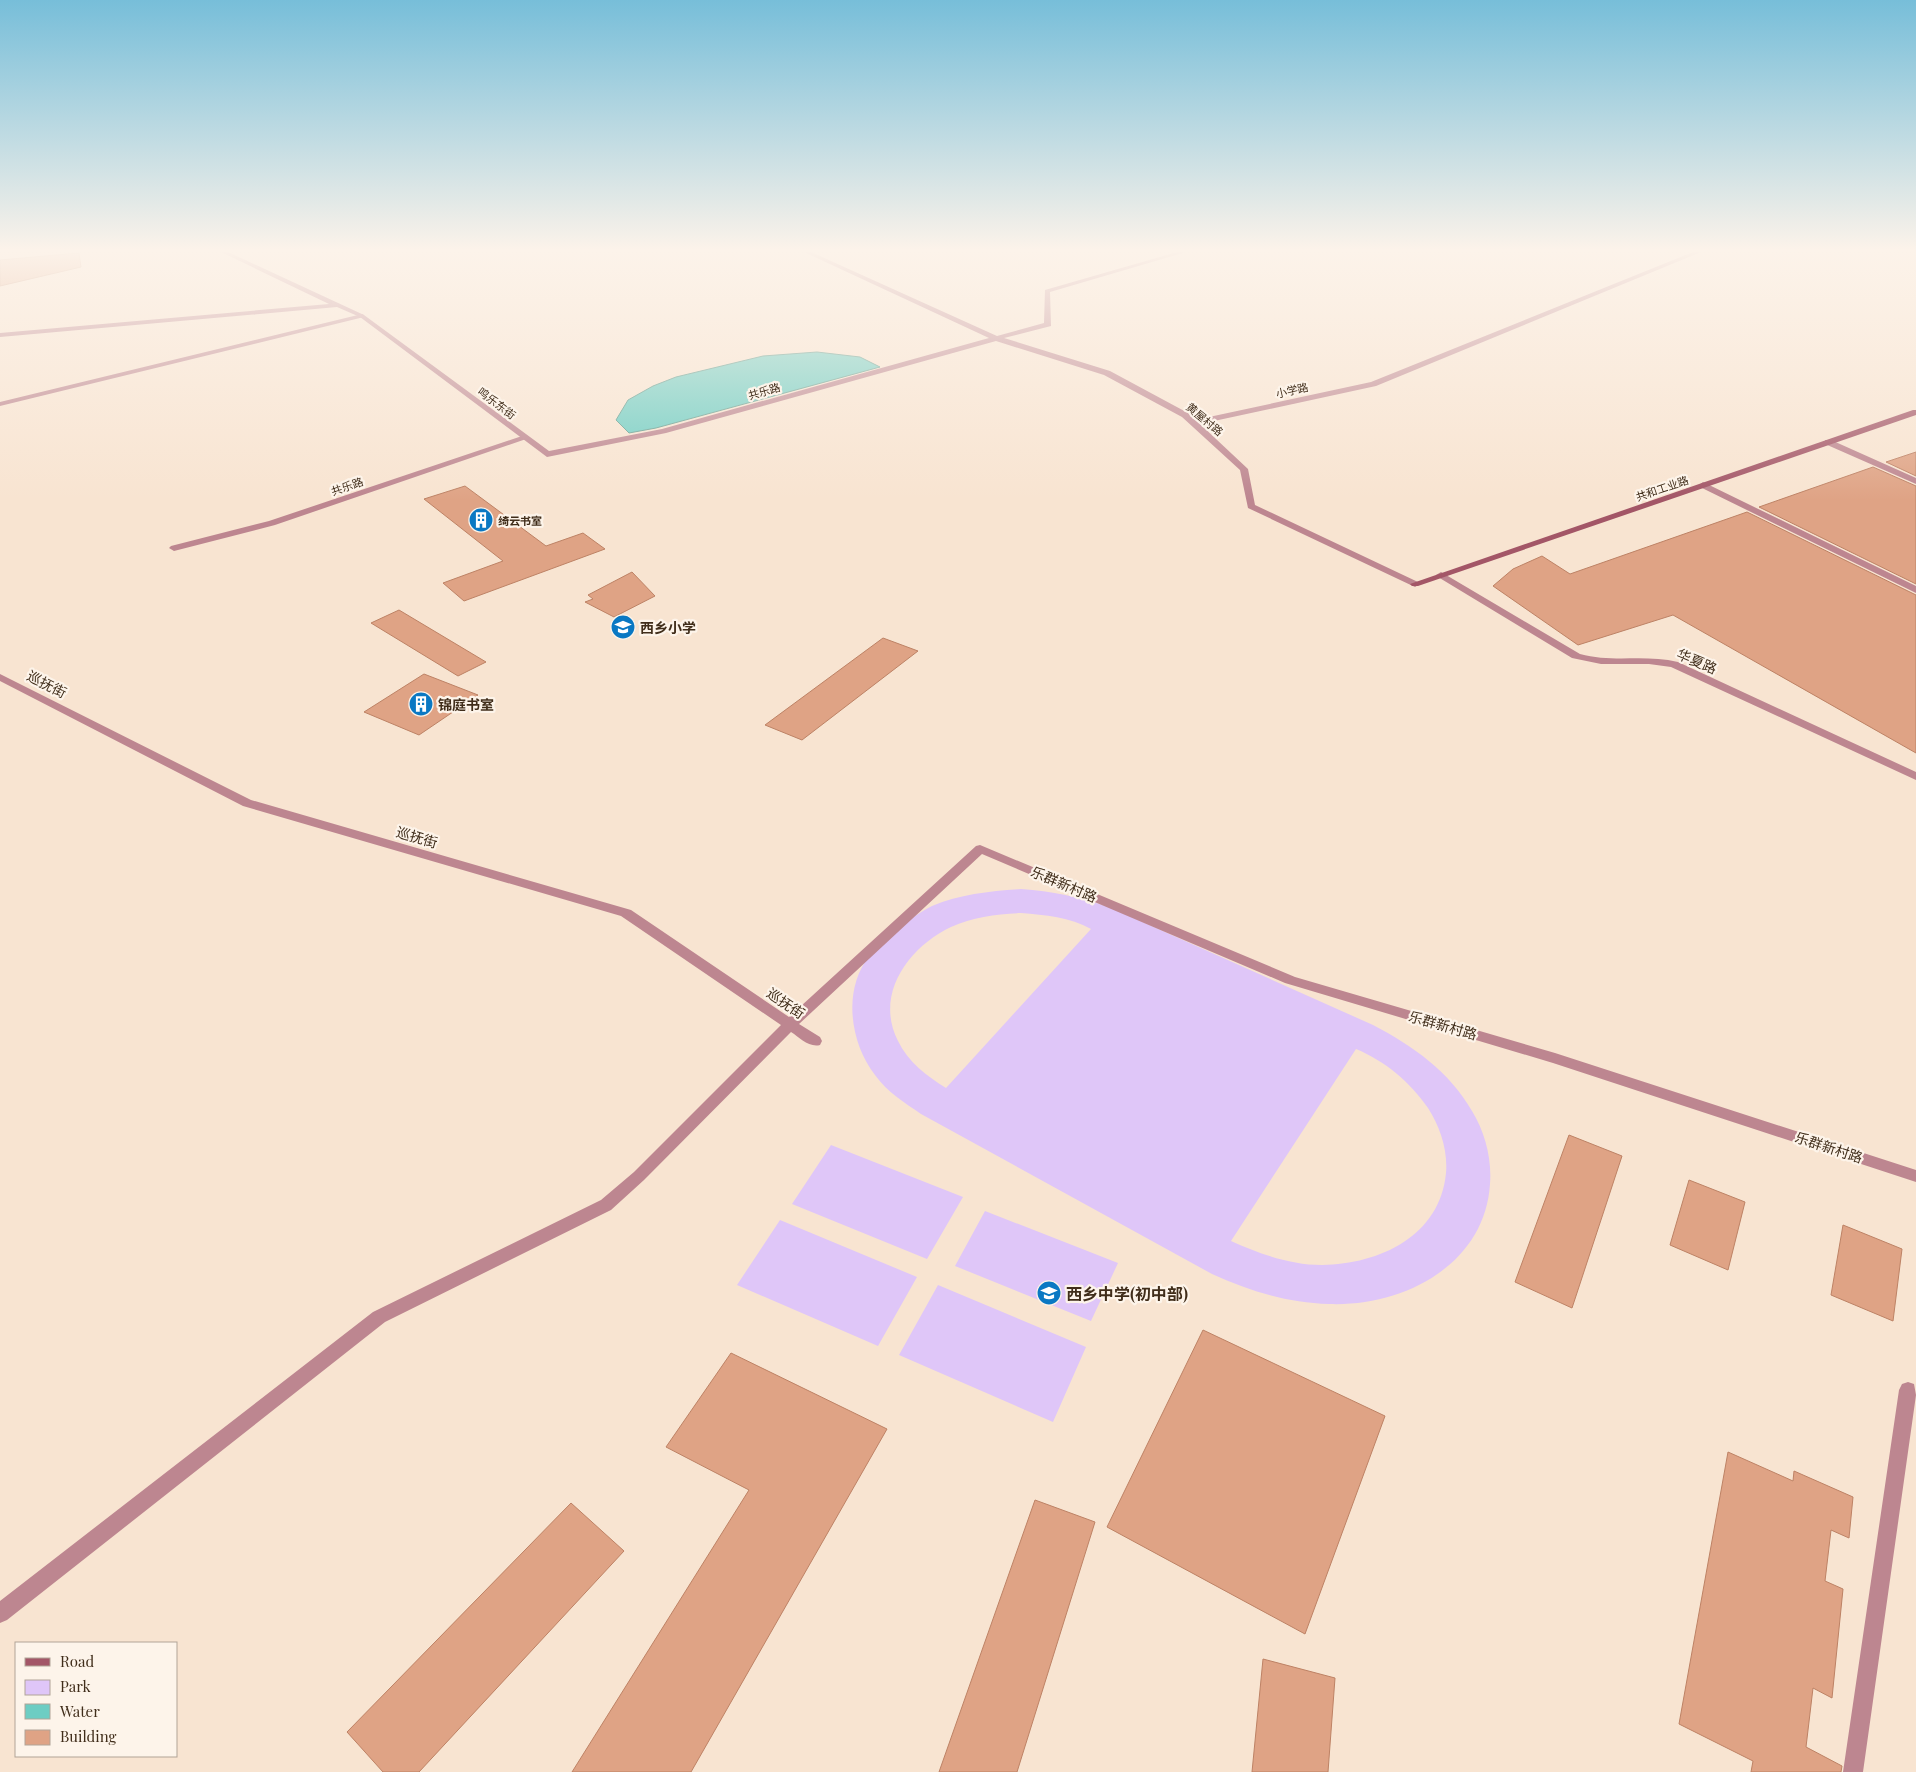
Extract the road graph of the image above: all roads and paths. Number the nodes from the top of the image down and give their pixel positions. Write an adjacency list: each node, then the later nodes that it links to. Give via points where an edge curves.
1 (285, 335): 7 (street)
2 (387, 335): 10 (street, 鸣乐东街)
3 (988, 335): 6 (street, 黄屋村路)
4 (1008, 335): 6 (street, 共乐路)
5 (1494, 335): 9 (street, 小学路, via 1373,384)
6 (995, 338): 9 (street, 黄屋村路, via 1107,373); 12 (street, 共乐路, via 663,431)
7 (0, 404)
8 (1916, 412): 11 (street, 共和工业路)
9 (1194, 423): 17 (street, 黄屋村路, via 1244,469 1251,506)
10 (526, 438): 12 (street, 鸣乐东街); 15 (street, 共乐路, via 272,523)
11 (1828, 442): 13 (street); 14 (street, 共和工业路)
12 (547, 454)
13 (1916, 481)
14 (1703, 485): 16 (street, 共和工业路); 18 (street)
15 (174, 548)
16 (1441, 575): 17 (street, 共和工业路); 20 (street, 华夏路, via 1576,656 1605,663 1662,661 1674,664)
17 (1415, 584)
18 (1916, 590)
19 (0, 677): 21 (street, 巡抚街, via 247,803 626,913)
20 (1916, 776)
21 (790, 1024): 22 (street, 巡抚街); 23 (street, 乐群新村路, via 980,849 1290,980 1555,1058); 25 (street, via 606,1205 378,1317)
22 (815, 1041)
23 (1916, 1176)
24 (1908, 1390): 26 (street)
25 (0, 1613)
26 (1853, 1772)

